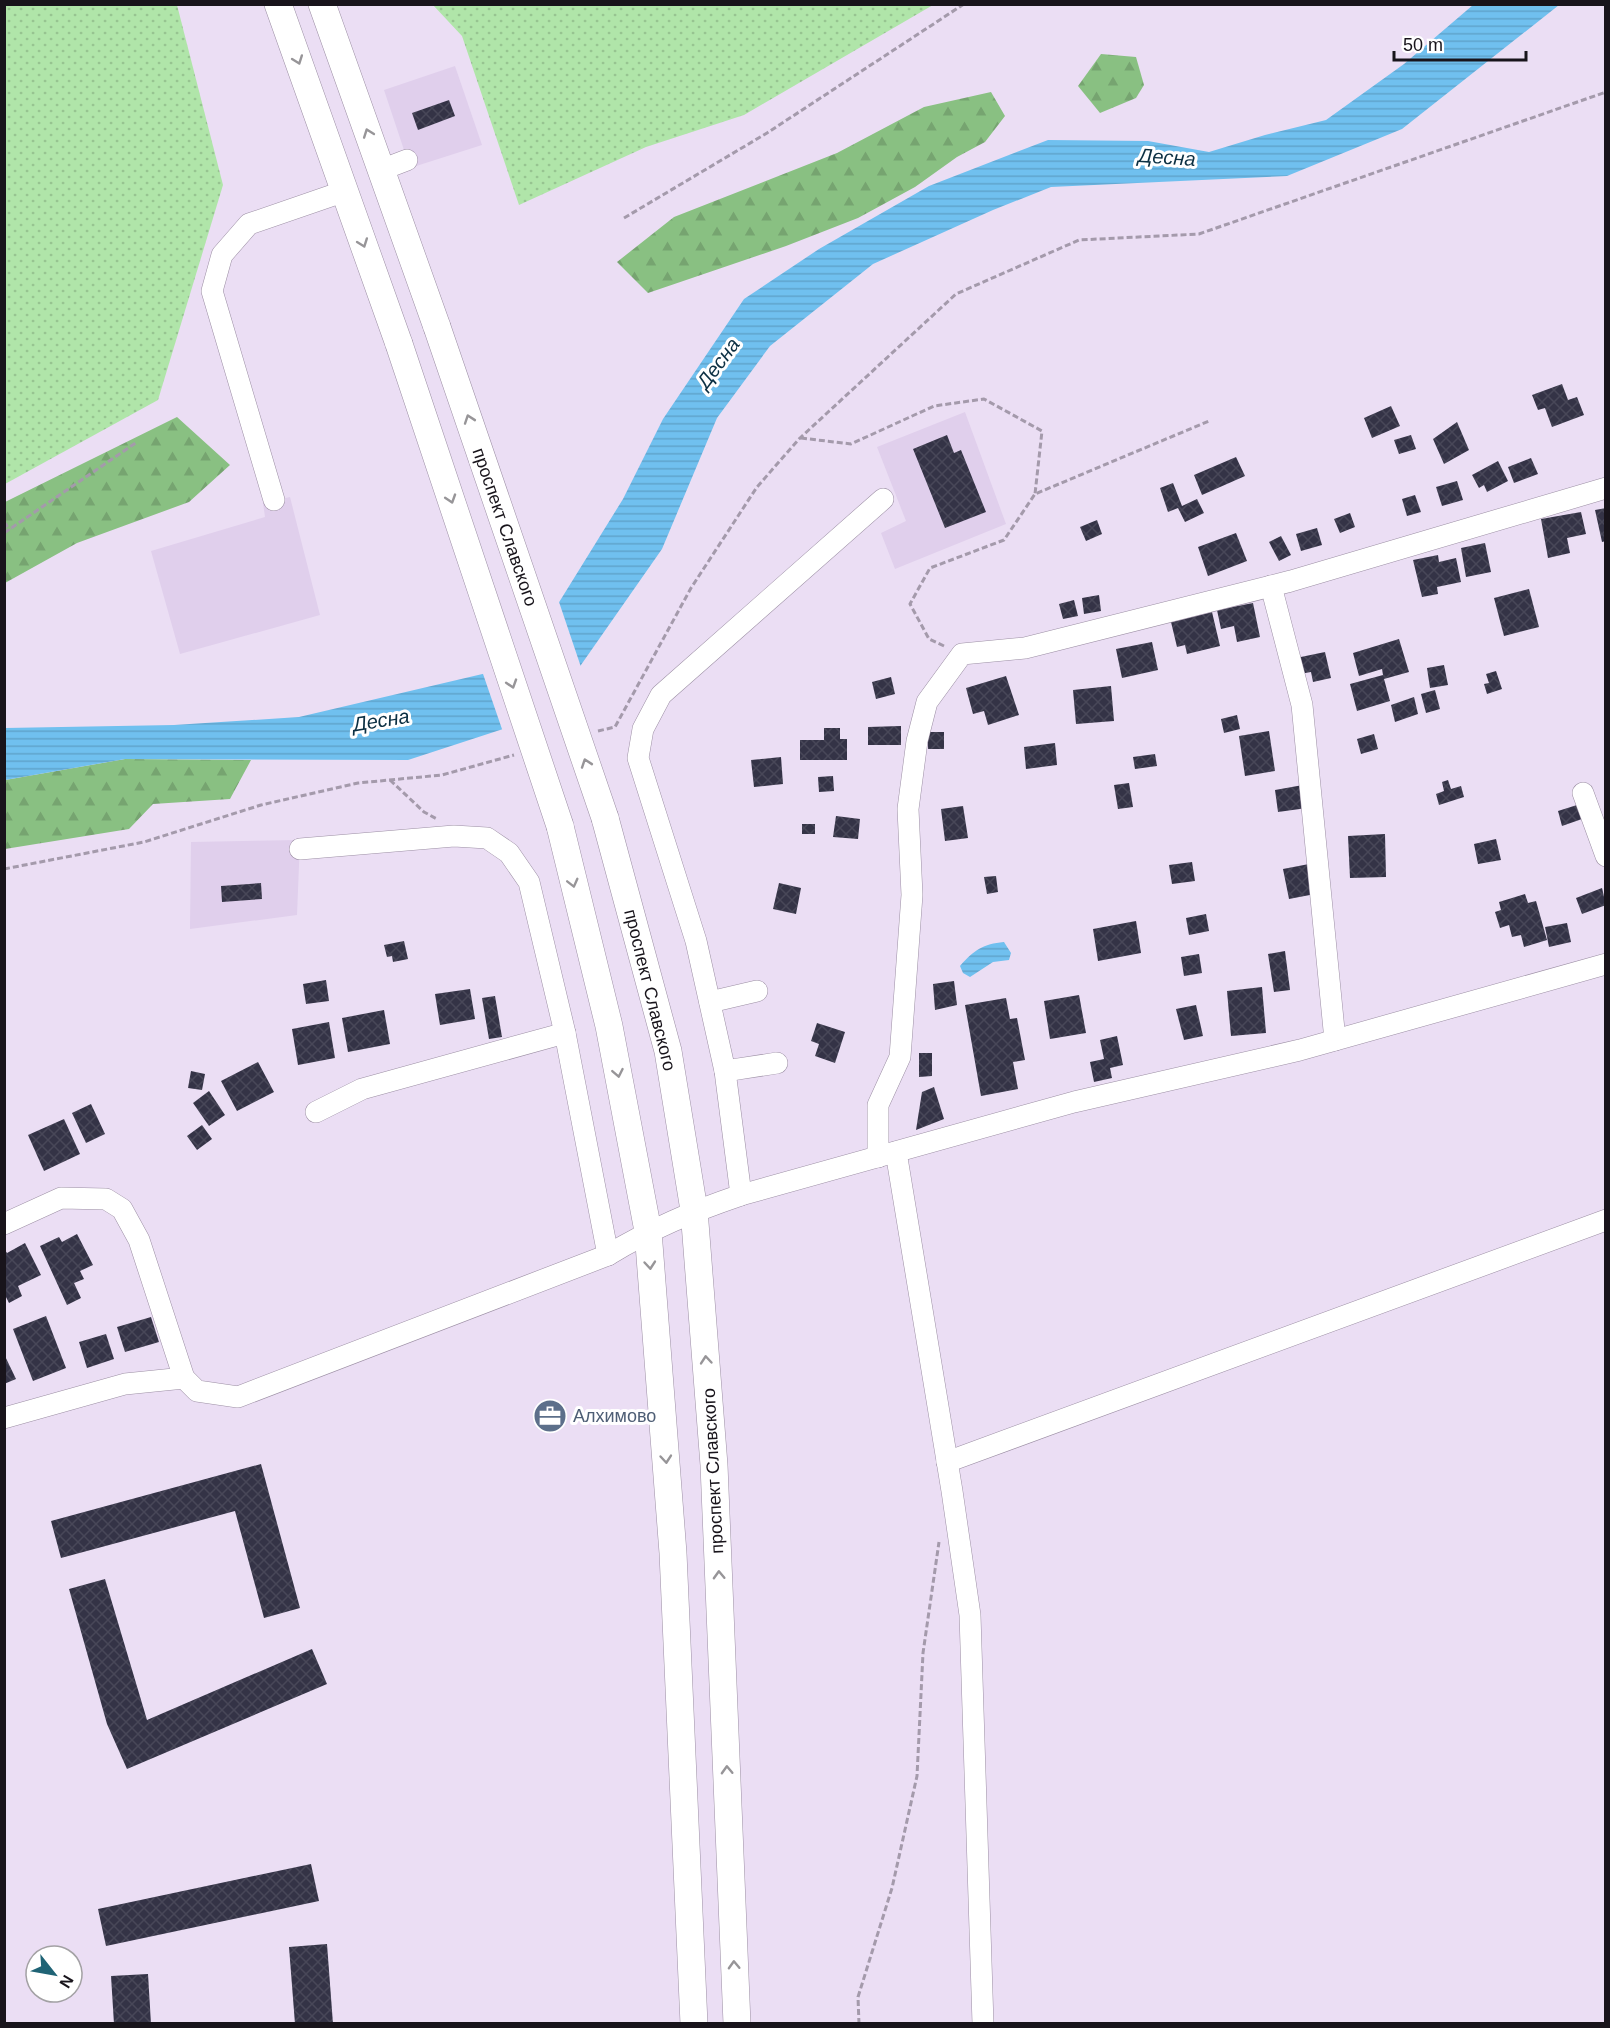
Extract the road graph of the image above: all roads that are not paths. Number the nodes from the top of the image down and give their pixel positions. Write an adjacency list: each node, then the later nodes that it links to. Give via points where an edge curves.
1 (278, 4): 5 (main road, one-way to 5)
2 (322, 4): 4 (main road, проспект Славского, one-way to 2)
3 (407, 160): 4 (street)
4 (381, 170): 23 (main road, проспект Славского, one-way to 4, bridge, via 668,1051 605,818)
5 (345, 191): 8 (street, via 249,224 222,255 212,291); 26 (main road, one-way to 26, bridge, via 560,826 609,1026)
6 (1605, 488): 9 (street)
7 (883, 499): 15 (street, via 661,695 643,729 638,758 696,941)
8 (274, 500)
9 (1271, 586): 17 (street, via 1302,705); 21 (street, via 1025,648 962,654 927,702 917,741 908,809 912,895 900,1057 878,1104)
10 (1583, 793): 12 (street)
11 (300, 849): 16 (street, via 454,836 487,838 509,853 529,882)
12 (1605, 856)
13 (1605, 964): 17 (street)
14 (757, 991): 15 (street)
15 (710, 1002): 19 (street)
16 (565, 1033): 20 (street, via 362,1089); 27 (street)
17 (1335, 1040): 21 (street, via 1074,1102)
18 (777, 1063): 19 (street)
19 (725, 1071): 22 (street)
20 (316, 1112)
21 (887, 1154): 22 (street); 30 (street)
22 (741, 1195): 23 (street)
23 (694, 1210): 26 (street); 32 (main road, проспект Славского, one-way to 23, via 714,1465)
24 (1605, 1220): 30 (street)
25 (4, 1224): 28 (street, via 61,1198 106,1198 122,1209 139,1240)
26 (648, 1231): 27 (street); 31 (main road, one-way to 31, via 672,1534)
27 (608, 1255): 28 (street, via 238,1397 197,1391)
28 (184, 1378): 29 (street, via 125,1384)
29 (4, 1418)
30 (947, 1462): 33 (street, via 970,1615)
31 (694, 2024)
32 (737, 2024)
33 (983, 2024)

